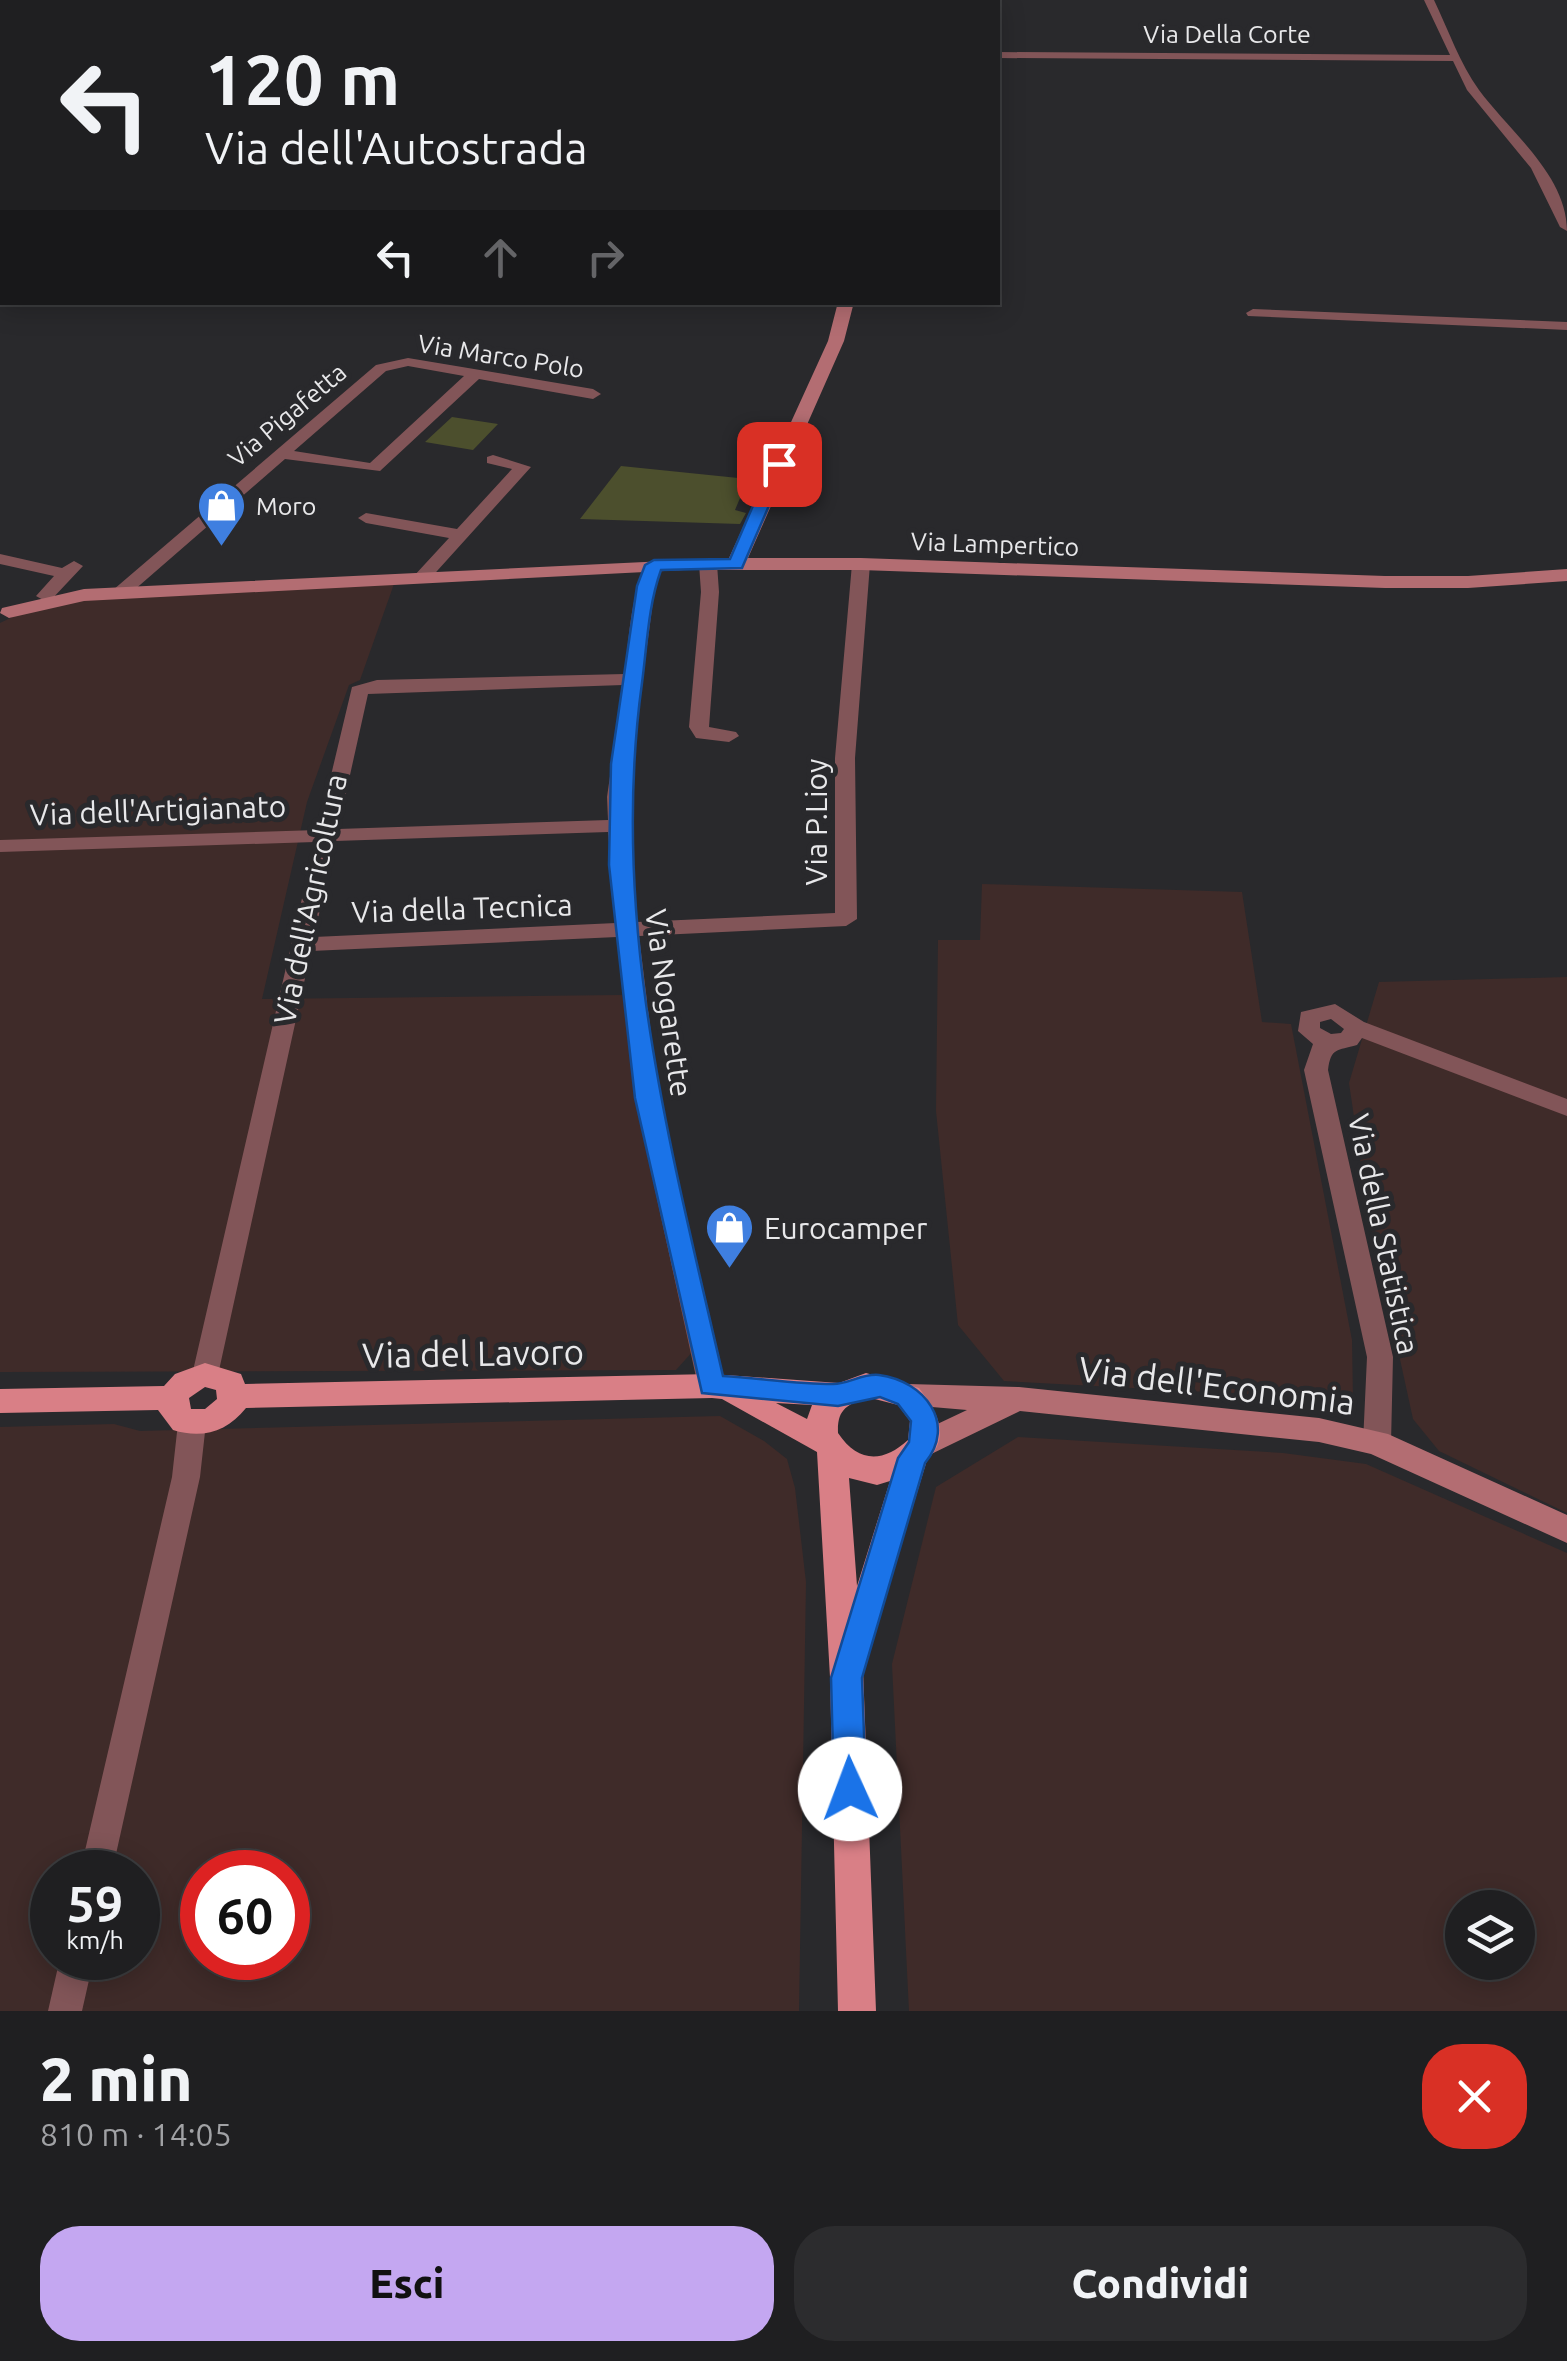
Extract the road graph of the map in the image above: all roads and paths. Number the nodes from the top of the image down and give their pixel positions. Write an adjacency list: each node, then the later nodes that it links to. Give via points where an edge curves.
1 (1429, 0): 3 (street)
2 (1000, 54): 3 (street, Via Della Corte)
3 (1456, 58): 4 (street, via 1471,88 1549,185)
4 (1567, 227)
5 (845, 305): 17 (street, via 836,340)
6 (1253, 313): 7 (street)
7 (1567, 326)
8 (401, 362): 9 (street, Via Marco Polo); 11 (street, Via Pigafetta, via 380,368)
9 (474, 375): 10 (street, Via Marco Polo); 11 (street, via 374,468)
10 (593, 394)
11 (280, 454): 22 (street, Via Pigafetta)
12 (493, 460): 14 (street, via 523,468)
13 (366, 518): 14 (street)
14 (462, 535): 21 (street)
15 (0, 558): 23 (street, via 70,570)
16 (708, 564): 17 (street, Via Lampertico); 19 (street, Via Lampertico); 27 (street, via 699,727 703,734)
17 (736, 564): 18 (street, Via Lampertico)
18 (861, 564): 20 (street, Via Lampertico, via 1385,582); 32 (street, Via P.Lioy, via 845,758 846,919)
19 (654, 565): 21 (street, Via Lampertico); 26 (street, Via Nogarette)
20 (1567, 575)
21 (422, 578): 22 (street, Via Lampertico)
22 (119, 594): 24 (street, Via Lampertico)
23 (45, 596): 24 (street, Via Lampertico); 25 (street, Via Lampertico)
24 (67, 596): 25 (street, Via Lampertico)
25 (4, 606)
26 (632, 679): 28 (street, Via Nogarette); 29 (street, Via dell'Agricoltura, via 377,686 359,692)
27 (730, 736)
28 (618, 826): 29 (street, Via dell'Artigianato); 32 (street, Via Nogarette)
29 (325, 830): 30 (street, Via dell'Artigianato); 31 (street, Via dell'Artigianato); 33 (street, Via dell'Agricoltura)
30 (0, 836)
31 (0, 846)
32 (625, 931): 33 (street, Via della Tecnica); 36 (street, Via Nogarette, via 647,1098)
33 (302, 944): 35 (street, Via dell'Agricoltura)
34 (1567, 1108): 44 (street, Via della Statistica, via 1356,1027 1349,1040 1328,1042 1319,1051 1316,1070 1380,1357)
35 (206, 1375): 38 (main road, via 230,1382); 40 (main road, via 189,1380)
36 (712, 1386): 37 (main road, Via del Lavoro); 38 (main road, Via del Lavoro); 45 (main road, Via del Lavoro, via 762,1405)
37 (838, 1395): 39 (main road, via 866,1386); 45 (main road, via 822,1416)
38 (235, 1396): 43 (main road, via 221,1417)
39 (908, 1396): 41 (street, Via dell'Economia); 46 (main road, via 925,1419)
40 (173, 1398): 42 (main road); 43 (main road, via 173,1411)
41 (1018, 1399): 44 (street, Via dell'Economia, via 1319,1430); 46 (street)
42 (0, 1401)
43 (192, 1424): 49 (street, via 186,1477)
44 (1377, 1443): 47 (street, Via dell'Economia)
45 (828, 1448): 46 (main road, via 862,1470 898,1467); 48 (main road)
46 (918, 1452): 48 (main road)
47 (1567, 1530)
48 (846, 1678): 52 (main road)
49 (101, 1850)
50 (72, 1980): 51 (street)
51 (65, 2011)
52 (858, 2011)

